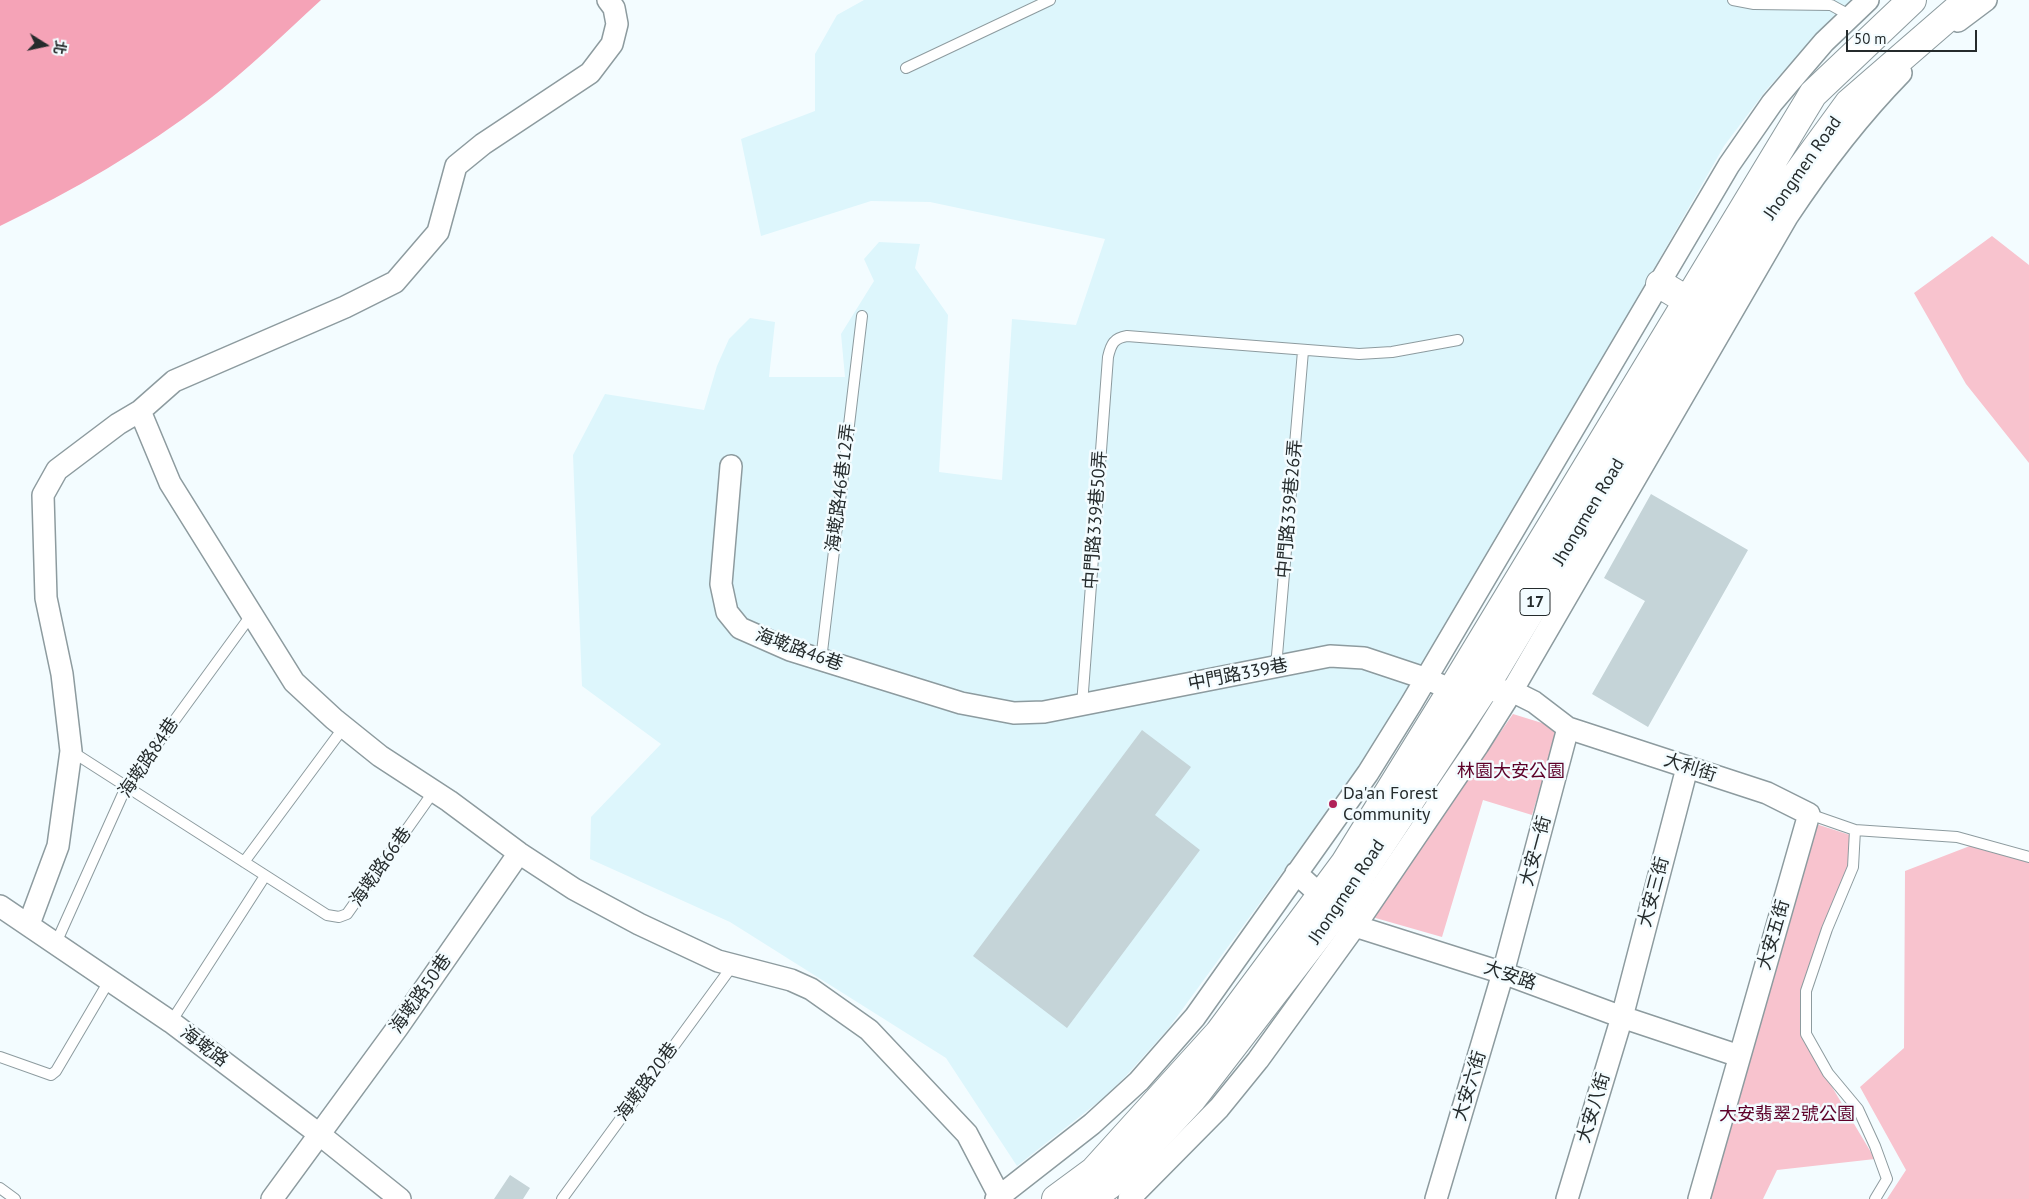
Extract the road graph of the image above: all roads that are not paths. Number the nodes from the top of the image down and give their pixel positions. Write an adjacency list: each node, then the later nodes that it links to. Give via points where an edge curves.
1 (608, 0): 17 (street, via 614,8 617,24 607,51 590,72 483,144 456,166 438,232 395,282 174,381)
2 (1050, 0): 9 (lane)
3 (1733, 0): 8 (lane, via 1754,4 1831,5)
4 (1868, 0): 8 (street)
5 (1912, 0): 11 (main road, Jhongmen Road / 17, via 1812,94)
6 (1968, 0): 16 (main road, Jhongmen Road / 17, via 1849,103 1774,206)
7 (1986, 0): 16 (street, Jhongmen Road, via 1908,65 1868,107 1825,160)
8 (1851, 16): 10 (street, via 1824,42 1772,103 1729,165)
9 (906, 68)
10 (1660, 284): 11 (main road); 15 (street)
11 (1688, 301): 16 (main road, Jhongmen Road / 17)
12 (862, 316): 20 (lane, 海墘路46巷12弄)
13 (1458, 340): 14 (lane, via 1392,352)
14 (1303, 351): 21 (lane, 中門路339巷26弄); 27 (lane, 中門路339巷50弄, via 1128,336 1118,337 1111,344)
15 (1612, 367): 16 (street); 22 (street)
16 (1668, 378): 23 (main road, Jhongmen Road / 17); 24 (main road, Jhongmen Road / 17); 25 (street, Jhongmen Road)
17 (140, 411): 19 (street, via 170,483); 30 (street, via 57,470 43,495 46,598 62,674)
18 (731, 466): 20 (street, 海墘路46巷, via 721,584 727,612 740,628)
19 (252, 614): 28 (street, via 294,682); 32 (lane, 海墘路84巷)
20 (821, 660): 26 (street, 海墘路46巷)
21 (1276, 667): 22 (street, 中門路339巷, via 1330,656 1364,658); 27 (street, 中門路339巷)
22 (1426, 679): 23 (street, 中門路339巷); 39 (street, via 1368,773)
23 (1452, 690): 24 (street, 中門路339巷); 42 (main road, Jhongmen Road / 17, via 1345,863)
24 (1482, 690): 25 (street, 中門路339巷); 42 (main road, Jhongmen Road / 17)
25 (1512, 691): 29 (street, 大利街, via 1534,702); 42 (street, Jhongmen Road)
26 (961, 703): 27 (street, 中門路339巷, via 1014,713 1044,712)
27 (1082, 705)
28 (344, 727): 33 (street, via 380,756); 38 (lane)
29 (1568, 728): 31 (street, 大利街); 46 (street, 大安一街)
30 (71, 751): 32 (lane, 海墘路66巷); 43 (street, via 58,846)
31 (1687, 768): 34 (street, 大利街, via 1767,793); 48 (street, 大安三街)
32 (126, 787): 38 (lane, 海墘路66巷); 44 (lane, 海墘路84巷)
33 (434, 791): 36 (street); 40 (lane, 海墘路66巷, via 347,914 339,917 327,915)
34 (1809, 814): 35 (lane); 50 (street, 大安五街)
35 (1855, 830): 37 (lane, via 1957,837); 65 (lane, via 1853,867 1806,991 1806,1034 1828,1073 1858,1109 1875,1146 1887,1179)
36 (519, 853): 45 (street, via 574,889 631,919 718,961); 52 (street, 海墘路50巷)
37 (2029, 858)
38 (244, 862): 40 (lane, 海墘路66巷)
39 (1296, 873): 42 (street, 大安路); 55 (street, via 1194,1016 1139,1081 1085,1130)
40 (265, 876): 49 (lane)
41 (0, 906): 43 (street, 海墘路)
42 (1337, 911): 46 (street, 大安路); 54 (main road, Jhongmen Road / 17, via 1192,1100); 60 (main road, Jhongmen Road / 17, via 1219,1033 1094,1170)
43 (29, 924): 44 (street, 海墘路)
44 (56, 943): 47 (street, 海墘路)
45 (733, 965): 55 (street, via 791,980 811,989 869,1030 967,1134); 59 (lane, 海墘路20巷)
46 (1504, 973): 48 (street, 大安路); 62 (street, 大安六街)
47 (109, 981): 49 (street, 海墘路); 51 (lane, via 56,1071 50,1075)
48 (1622, 1017): 50 (street, 大安路); 63 (street, 大安八街)
49 (171, 1022): 52 (street, 海墘路)
50 (1739, 1056): 64 (street, 大安五街)
51 (0, 1057)
52 (319, 1134): 57 (street, 海墘路50巷); 58 (street, 海墘路)
53 (0, 1188): 56 (lane)
54 (1130, 1193): 61 (main road, Jhongmen Road / 17)
55 (999, 1198)
56 (14, 1199)
57 (272, 1199)
58 (400, 1199)
59 (562, 1199)
60 (1056, 1199)
61 (1090, 1199)
62 (1436, 1199)
63 (1567, 1199)
64 (1699, 1199)
65 (1875, 1199)

